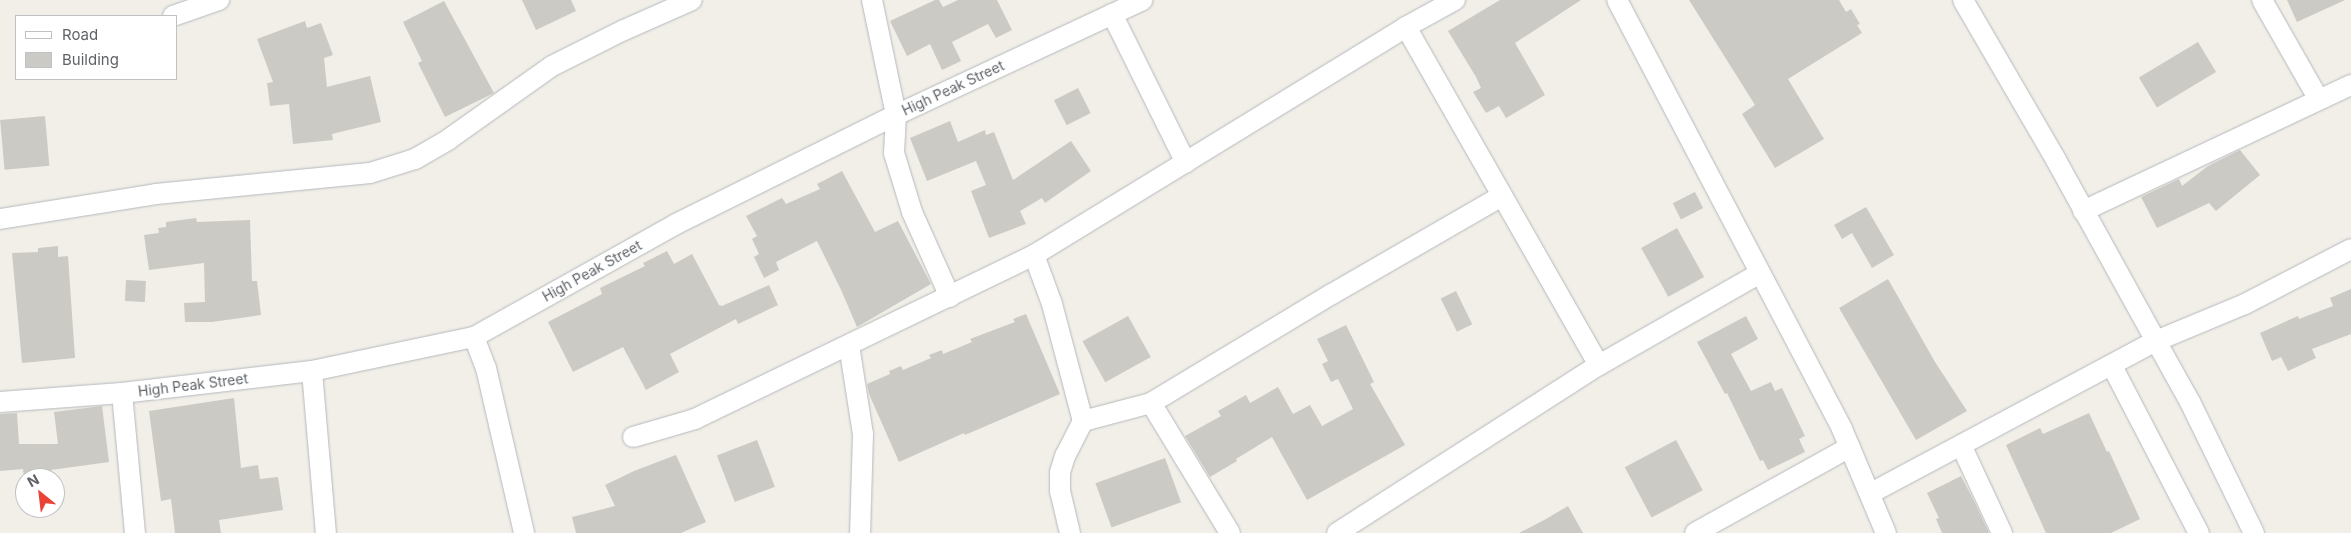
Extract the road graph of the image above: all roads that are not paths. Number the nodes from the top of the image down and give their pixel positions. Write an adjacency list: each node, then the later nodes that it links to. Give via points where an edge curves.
1 (219, 0): 10 (street)
2 (692, 0): 18 (street, via 552,66 416,158 370,173 156,194)
3 (872, 0): 14 (street)
4 (1454, 0): 11 (street)
5 (1617, 0): 21 (street)
6 (1963, 0): 17 (street)
7 (2262, 0): 13 (street)
8 (1135, 1): 9 (street, High Peak Street)
9 (1112, 14): 14 (street, High Peak Street); 15 (street)
10 (176, 15)
11 (1406, 27): 15 (street); 16 (street)
12 (2351, 84): 13 (street)
13 (2318, 98): 17 (street)
14 (896, 115): 22 (street, via 894,153 912,212); 23 (street, High Peak Street, via 676,224)
15 (1186, 163): 19 (street)
16 (1502, 196): 26 (street); 31 (street)
17 (2083, 212): 24 (street)
18 (0, 219)
19 (1034, 255): 22 (street); 32 (street, via 1052,304)
20 (2349, 255): 24 (street)
21 (1760, 273): 26 (street); 35 (street)
22 (950, 297): 25 (street)
23 (474, 337): 28 (street, High Peak Street); 39 (street, via 486,368)
24 (2156, 341): 27 (street); 48 (street, via 2190,402)
25 (849, 345): 33 (street, via 695,419); 40 (street, via 862,434)
26 (1599, 365): 43 (street)
27 (2112, 366): 34 (street); 47 (street)
28 (312, 371): 29 (street, High Peak Street); 38 (street)
29 (122, 393): 30 (street, High Peak Street); 37 (street)
30 (0, 402)
31 (1151, 403): 32 (street); 42 (street)
32 (1083, 421): 41 (street, via 1060,472 1060,491)
33 (633, 437)
34 (1961, 445): 36 (street); 46 (street)
35 (1850, 447): 36 (street); 44 (street)
36 (1871, 493): 45 (street)
37 (135, 533)
38 (326, 533)
39 (524, 533)
40 (860, 533)
41 (1070, 533)
42 (1230, 533)
43 (1337, 533)
44 (1695, 533)
45 (1886, 533)
46 (2002, 533)
47 (2199, 533)
48 (2254, 533)

